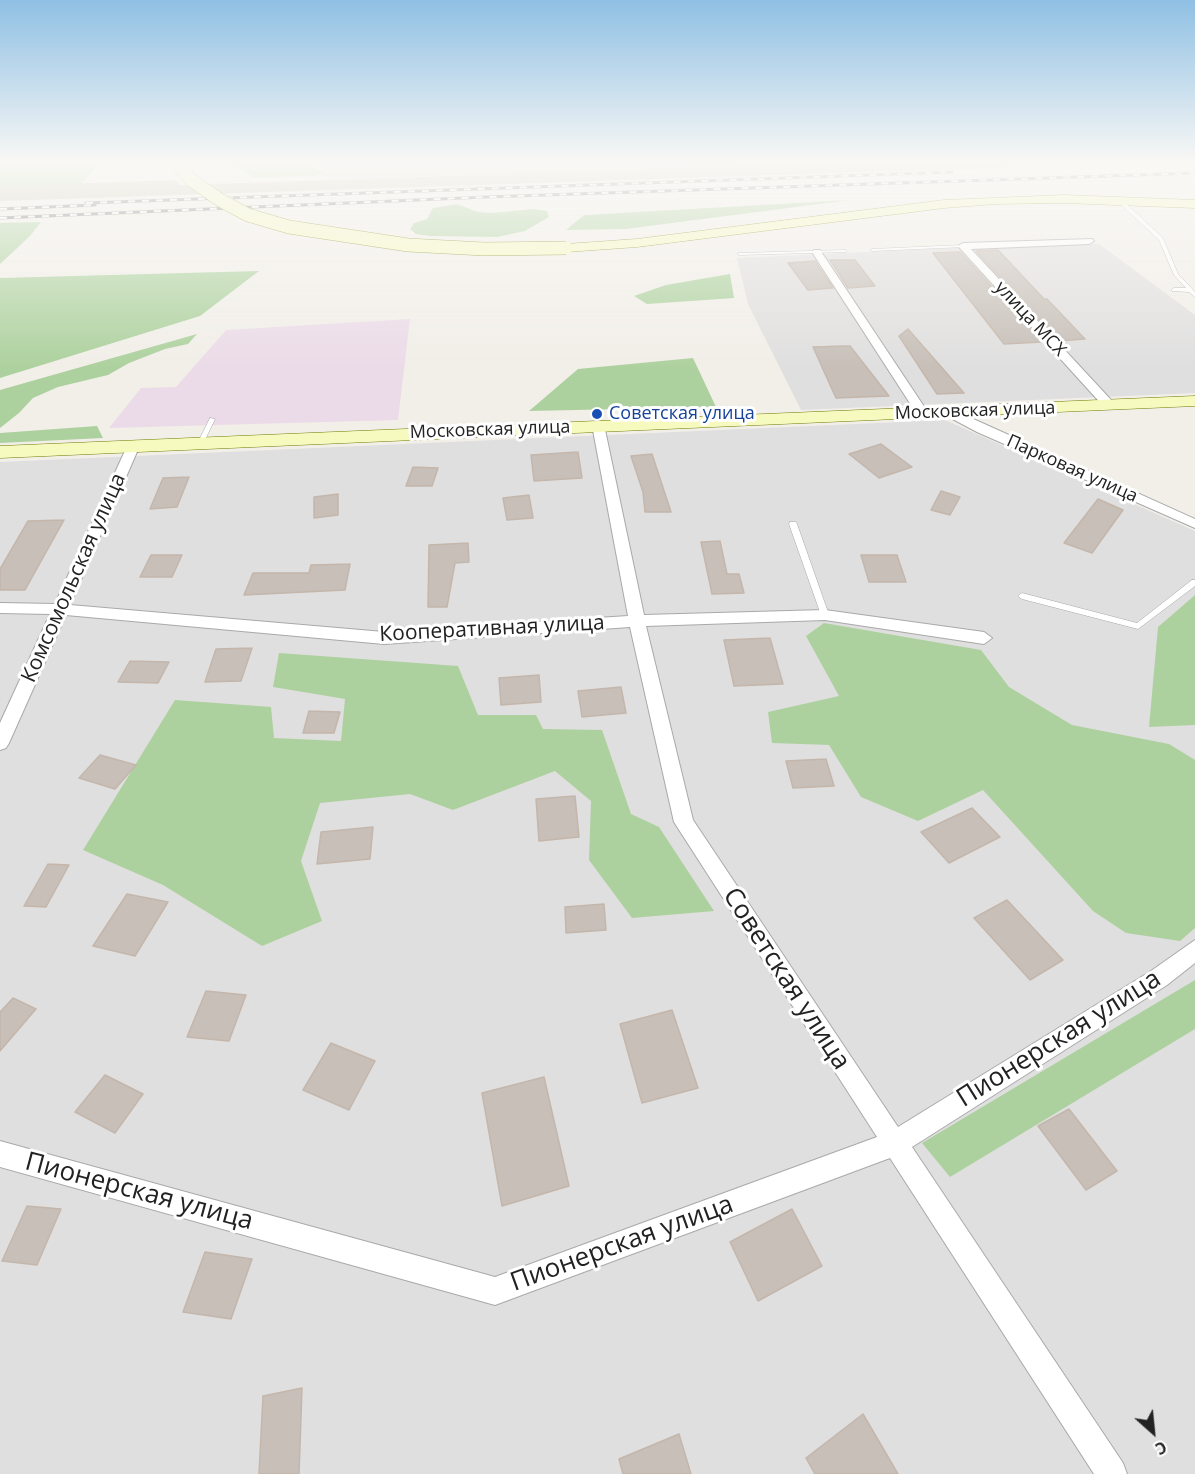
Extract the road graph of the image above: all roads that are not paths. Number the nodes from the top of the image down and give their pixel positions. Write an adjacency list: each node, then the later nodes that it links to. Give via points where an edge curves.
1 (314, 231): 2 (street, bridge, via 408,245 484,249 566,248)
2 (736, 231)
3 (1152, 231): 11 (lane, via 1161,239 1176,275)
4 (1089, 241): 5 (street)
5 (963, 246): 6 (lane); 14 (street, улица МСХ)
6 (872, 249)
7 (844, 251): 8 (lane)
8 (817, 252): 9 (lane); 16 (street, via 919,408)
9 (740, 254)
10 (1174, 290): 11 (lane)
11 (1189, 290): 12 (lane)
12 (1195, 295)
13 (1195, 401): 14 (street, Московская улица)
14 (1109, 405): 15 (street, Московская улица)
15 (949, 412): 16 (street, Московская улица); 23 (street, Парковая улица)
16 (917, 413): 18 (street, Московская улица)
17 (212, 419): 19 (lane)
18 (598, 425): 19 (street, Московская улица); 29 (street, Советская улица)
19 (201, 442): 20 (street, Московская улица)
20 (134, 445): 21 (street, Московская улица); 27 (street, Комсомольская улица)
21 (0, 452)
22 (793, 524): 28 (lane)
23 (1195, 524)
24 (1195, 582): 25 (lane, via 1137,626)
25 (1022, 596)
26 (0, 608): 27 (street, Кооперативная улица)
27 (60, 609): 29 (street, Кооперативная улица, via 384,638); 31 (street, Комсомольская улица)
28 (825, 615): 29 (street, Кооперативная улица); 30 (street, Кооперативная улица)
29 (637, 621): 33 (street, Советская улица, via 684,822)
30 (984, 638)
31 (0, 743)
32 (1195, 950): 33 (street, Пионерская улица, via 1159,978)
33 (893, 1143): 34 (street, Пионерская улица, via 495,1291); 35 (street, Советская улица)
34 (0, 1154)
35 (1112, 1474)

